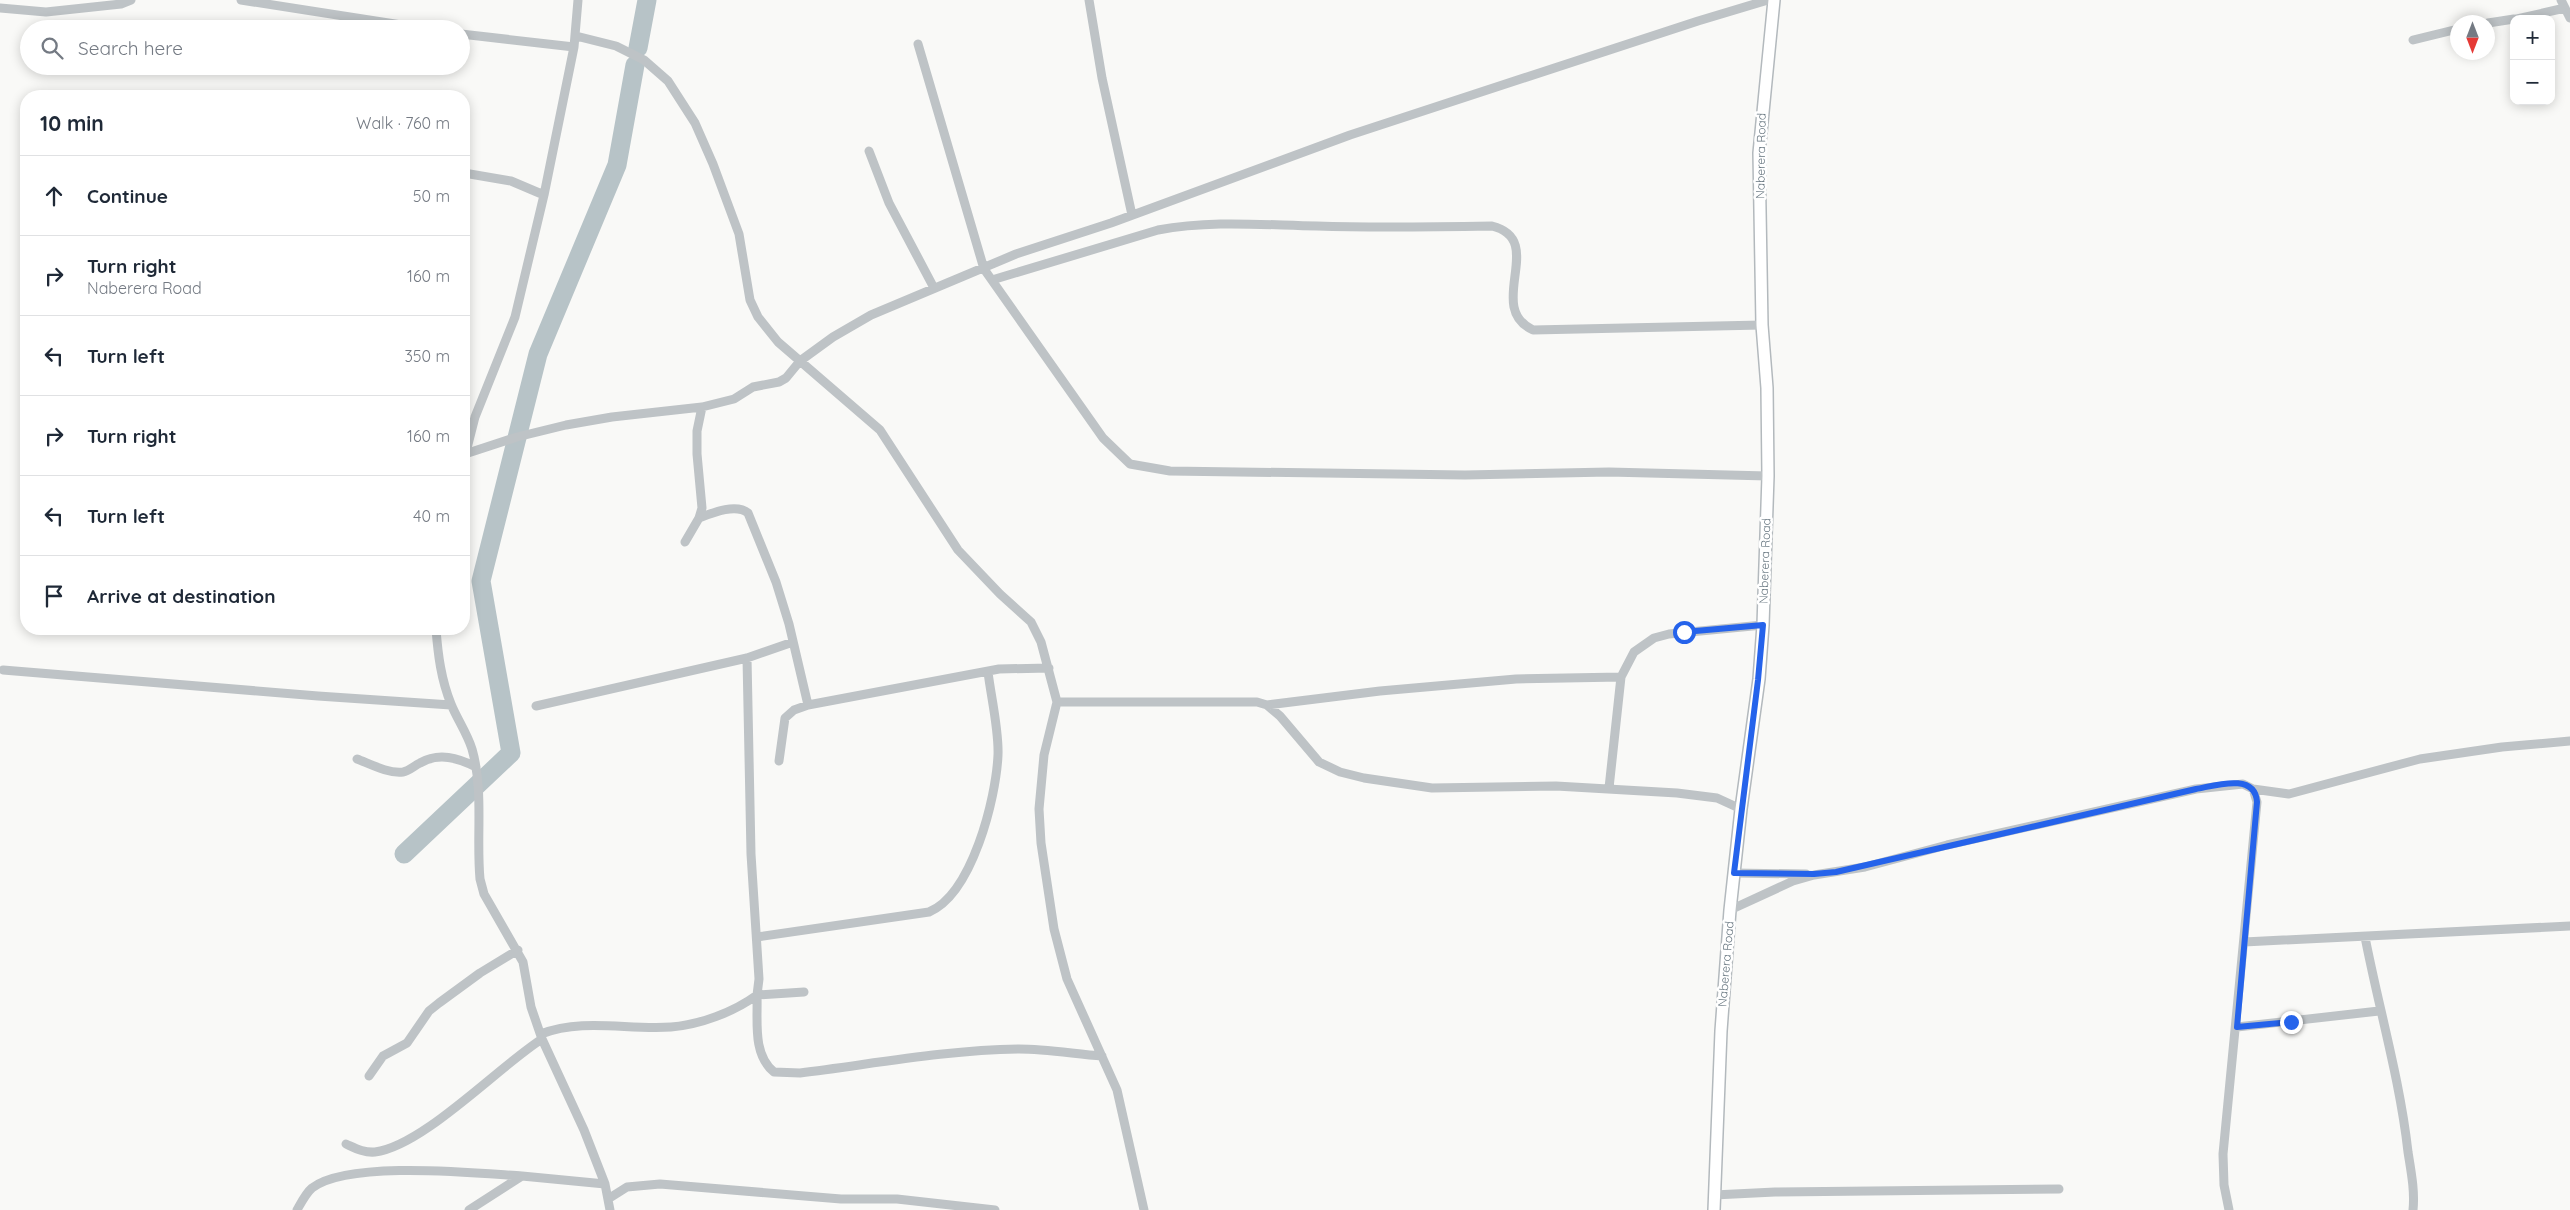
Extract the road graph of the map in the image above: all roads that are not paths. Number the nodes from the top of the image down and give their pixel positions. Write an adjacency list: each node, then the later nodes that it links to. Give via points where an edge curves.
1 (131, 0): 8 (street, via 121,4 46,12)
2 (241, 0): 11 (street)
3 (578, 0): 16 (street)
4 (1089, 0): 23 (street, via 1102,78)
5 (1768, 0): 23 (street, via 1350,135)
6 (1774, 0): 27 (street, Naberera Road, via 1759,153)
7 (2563, 4): 9 (street); 10 (street)
8 (0, 8)
9 (2528, 15)
10 (2570, 18)
11 (369, 20)
12 (2510, 20): 13 (street)
13 (2495, 22)
14 (2450, 31): 17 (street)
15 (470, 35): 19 (street)
16 (576, 36): 19 (street); 28 (street, via 616,46 644,60 668,81 695,123 733,217 750,300 758,317 778,342)
17 (2413, 40)
18 (918, 44): 24 (street)
19 (574, 47): 22 (street)
20 (868, 151): 26 (street, via 889,203)
21 (470, 173): 22 (street, via 511,181)
22 (544, 195): 30 (street, via 515,317)
23 (1132, 215): 24 (street, via 1016,254)
24 (984, 269): 25 (street); 26 (street)
25 (992, 280): 27 (street, via 1158,230 1206,222 1492,226 1512,236 1517,254 1514,309 1522,325 1533,330); 32 (street, via 1104,438 1130,464 1170,471)
26 (934, 288): 28 (street, via 871,315)
27 (1762, 325): 32 (street, Naberera Road, via 1768,388)
28 (800, 361): 29 (street, via 793,372 779,382 753,387 734,399); 39 (street, via 880,430 958,550 1031,622)
29 (702, 407): 31 (street, via 566,425 517,437); 33 (street, via 697,431 702,508)
30 (470, 435)
31 (470, 455)
32 (1768, 476): 35 (street, Naberera Road)
33 (699, 518): 34 (street); 37 (street, via 722,510 738,509 748,513 776,582)
34 (685, 542)
35 (1763, 625): 42 (street, via 1654,638 1634,652); 54 (street, Naberera Road)
36 (436, 635): 44 (street, via 437,654)
37 (793, 642): 38 (street); 45 (street)
38 (746, 658): 47 (street); 59 (street, via 751,854)
39 (1049, 668): 41 (street, via 1014,667); 43 (street)
40 (3, 670): 44 (street)
41 (988, 672): 45 (street); 59 (street, via 998,749 993,788 979,849 945,903 929,912)
42 (1621, 677): 46 (street, via 1516,679); 52 (street)
43 (1057, 702): 46 (street, via 1241,701); 68 (street, via 1040,777 1041,843 1054,929 1063,964)
44 (451, 704): 51 (street, via 472,748)
45 (808, 704): 50 (street, via 785,718)
46 (1267, 705): 52 (street, via 1319,762 1340,772 1432,788)
47 (536, 706)
48 (2570, 741): 53 (street, via 2420,759 2289,794)
49 (358, 760): 51 (street, via 396,772 404,772 435,758 448,757)
50 (779, 761)
51 (476, 767): 62 (street, via 480,879 484,894)
52 (1609, 788): 54 (street, via 1711,797)
53 (2253, 790): 56 (street, via 2238,783 2196,789 1947,845 1865,867); 61 (street, via 2257,802)
54 (1740, 809): 55 (street, Naberera Road)
55 (1734, 873): 56 (street); 57 (street, Naberera Road)
56 (1814, 874): 57 (street)
57 (1730, 910): 74 (street, Naberera Road, via 1720,1031)
58 (2570, 926): 60 (street)
59 (757, 937): 64 (street)
60 (2365, 937): 61 (street); 65 (street)
61 (2244, 942): 66 (street)
62 (518, 950): 67 (street); 69 (street, via 439,1003 407,1043 383,1056)
63 (804, 992): 64 (street)
64 (757, 995): 67 (street, via 724,1013 691,1024 671,1027 587,1024 557,1028); 68 (street, via 760,1048 770,1069 780,1074 976,1051 1022,1049)
65 (2380, 1011): 66 (street); 83 (street, via 2400,1094)
66 (2237, 1027): 82 (street, via 2223,1154)
67 (541, 1036): 70 (street, via 453,1108 407,1139 375,1152); 72 (street, via 569,1095)
68 (1102, 1056): 80 (street, via 1120,1100)
69 (370, 1076)
70 (346, 1144)
71 (522, 1176): 72 (street); 76 (street, via 403,1172 352,1174 312,1188); 77 (street)
72 (604, 1184): 75 (street)
73 (2059, 1189): 74 (street)
74 (1714, 1195): 81 (street, Naberera Road)
75 (608, 1199): 78 (street); 79 (street, via 627,1188 660,1184 842,1199 897,1199)
76 (297, 1210)
77 (469, 1210)
78 (610, 1210)
79 (995, 1210)
80 (1144, 1210)
81 (1714, 1210)
82 (2229, 1210)
83 (2413, 1210)

